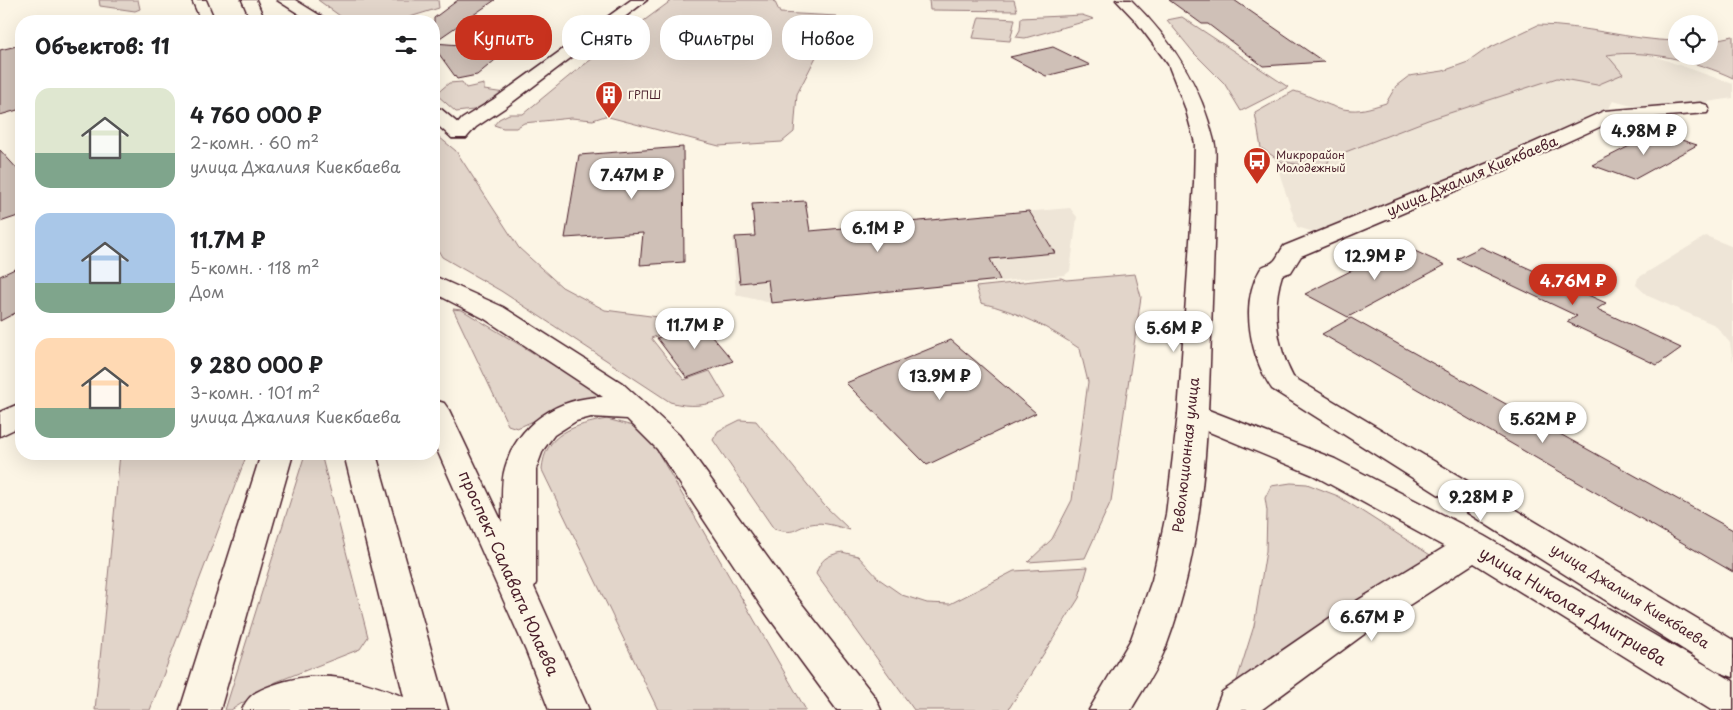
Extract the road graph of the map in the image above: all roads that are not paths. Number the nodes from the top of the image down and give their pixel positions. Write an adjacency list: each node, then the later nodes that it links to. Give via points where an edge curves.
1 (199, 0): 6 (main road)
2 (249, 0): 7 (main road)
3 (284, 0): 8 (main road)
4 (640, 0): 10 (main road)
5 (1123, 0): 15 (main road, Революционная улица, via 1176,63 1205,143)
6 (205, 15)
7 (255, 15)
8 (310, 15)
9 (1700, 109): 23 (main road, улица Джалиля Киекбаева, via 1611,116 1292,252 1282,267 1271,271 1266,282 1264,309 1268,349 1282,383)
10 (485, 113): 11 (main road, via 465,118); 12 (main road, via 459,134)
11 (440, 115)
12 (440, 119)
13 (440, 286): 14 (main road, via 494,313 612,390)
14 (636, 411): 22 (main road, via 590,407 566,414 543,428 529,447 520,469); 30 (main road, via 668,442 778,601)
15 (1193, 414): 21 (main road, улица Николая Дмитриева, via 1324,467); 31 (main road, Революционная улица, via 1183,514 1170,580 1148,645)
16 (15, 417): 18 (main road)
17 (440, 423): 22 (main road, проспект Салавата Юлаева)
18 (0, 426)
19 (275, 460): 25 (main road)
20 (362, 460): 28 (main road)
21 (1472, 545): 24 (main road, улица Николая Дмитриева); 32 (main road, via 1350,624 1236,705)
22 (517, 590): 29 (main road, проспект Салавата Юлаева)
23 (1733, 660)
24 (1733, 702)
25 (200, 710)
26 (262, 710): 27 (main road, via 299,695 327,692 354,696)
27 (391, 710)
28 (428, 710)
29 (569, 710)
30 (861, 710)
31 (1109, 710)
32 (1235, 710)

